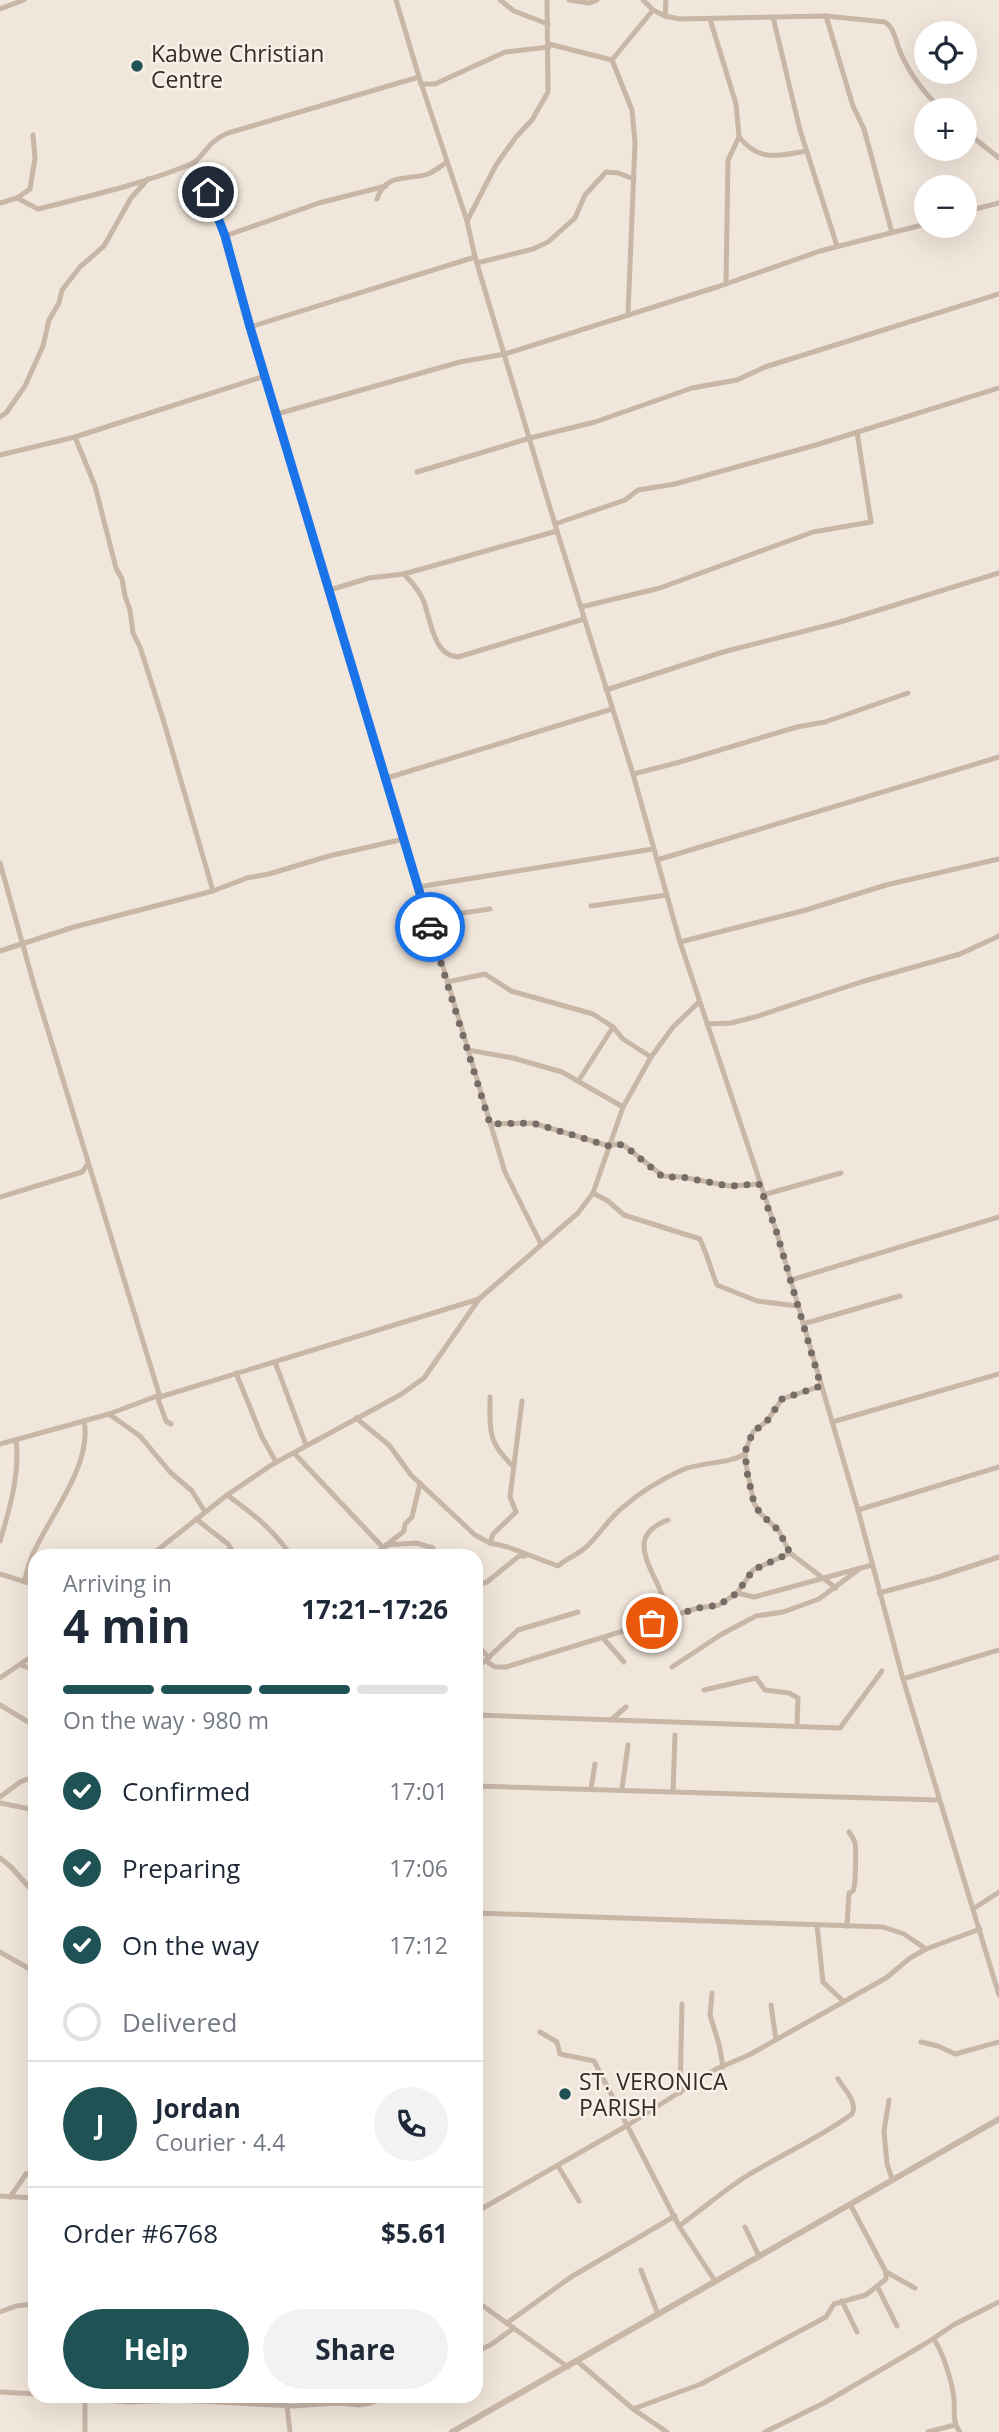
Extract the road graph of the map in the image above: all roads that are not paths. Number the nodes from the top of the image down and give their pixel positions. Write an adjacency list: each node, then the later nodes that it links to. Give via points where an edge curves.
1 (24, 0): 9 (street)
2 (396, 0): 18 (street)
3 (500, 0): 15 (street)
4 (547, 0): 15 (street)
5 (569, 0): 6 (street)
6 (597, 0)
7 (643, 0): 10 (street)
8 (666, 0): 11 (street)
9 (0, 9)
10 (653, 10): 11 (street); 17 (street)
11 (666, 16): 14 (street)
12 (826, 16): 13 (street); 19 (street, via 888,23 902,58); 37 (street)
13 (773, 17): 14 (street); 23 (street)
14 (710, 19): 21 (street, via 736,104)
15 (548, 24): 16 (street)
16 (549, 45): 17 (street); 18 (street, via 505,52 435,84); 35 (street, via 548,92 496,165)
17 (612, 60): 28 (street, via 632,110)
18 (420, 81): 25 (street); 26 (street, via 228,133 210,142)
19 (931, 98)
20 (33, 135): 30 (street, via 30,189)
21 (739, 137): 23 (street, via 755,153); 41 (street, via 728,160)
22 (977, 140): 24 (street)
23 (806, 151): 39 (street)
24 (999, 158)
25 (447, 162): 29 (street, via 428,174 401,177); 35 (street)
26 (195, 163): 27 (street); 38 (street)
27 (149, 178): 30 (street, via 38,209); 49 (street, via 131,198 104,246 62,290 25,386)
28 (634, 179): 40 (street, via 606,172 585,195 575,218 548,242); 43 (street)
29 (386, 186): 31 (street); 38 (street, via 319,202)
30 (18, 198): 32 (street)
31 (377, 199)
32 (0, 203)
33 (999, 203): 34 (street)
34 (977, 209)
35 (467, 221): 40 (street)
36 (914, 227): 37 (street)
37 (892, 233): 39 (street)
38 (225, 236): 44 (street)
39 (837, 246): 41 (street)
40 (476, 260): 44 (street); 45 (street)
41 (726, 284): 43 (street)
42 (999, 294): 52 (street, via 765,367 737,380 692,388 595,422)
43 (628, 314): 45 (street)
44 (250, 327): 46 (street)
45 (505, 354): 48 (street, via 460,362); 52 (street)
46 (265, 376): 48 (street); 51 (street)
47 (999, 388): 50 (street)
48 (277, 414): 58 (street)
49 (0, 417)
50 (857, 432): 55 (street, via 675,484 638,490 625,500); 59 (street, via 872,522 813,532 660,588)
51 (75, 437): 53 (street); 73 (street, via 95,486 133,633)
52 (530, 438): 54 (street); 55 (street)
53 (0, 455)
54 (417, 472)
55 (556, 528): 56 (street); 59 (street)
56 (404, 573): 58 (street); 60 (street, via 423,599 441,646 453,657)
57 (999, 573): 61 (street)
58 (330, 590): 66 (street)
59 (581, 607): 60 (street)
60 (584, 619): 61 (street)
61 (606, 690): 63 (street)
62 (908, 693): 65 (street, via 825,722)
63 (612, 709): 65 (street); 66 (street)
64 (999, 757): 70 (street)
65 (633, 774): 68 (street)
66 (387, 778): 67 (street)
67 (404, 839): 72 (street); 73 (street, via 247,878)
68 (653, 849): 70 (street); 72 (street)
69 (999, 859): 79 (street)
70 (657, 860): 74 (street)
71 (0, 863): 80 (street)
72 (418, 887): 77 (street)
73 (213, 891): 80 (street)
74 (667, 895): 75 (street); 79 (street)
75 (591, 906)
76 (490, 909): 77 (street)
77 (428, 918): 82 (street)
78 (999, 936): 84 (street, via 960,954 755,1017)
79 (680, 942): 83 (street)
80 (23, 945): 81 (street); 92 (street)
81 (0, 951)
82 (447, 982): 85 (street, via 484,973 511,991 585,1011); 86 (street)
83 (699, 1002): 84 (street); 87 (street)
84 (707, 1024): 96 (street)
85 (613, 1027): 87 (street); 88 (street)
86 (468, 1050): 88 (street, via 513,1058); 90 (street)
87 (651, 1057): 89 (street)
88 (579, 1080): 89 (street)
89 (623, 1107): 91 (street)
90 (490, 1124): 91 (street, via 533,1123); 101 (street, via 510,1184)
91 (609, 1146): 96 (street, via 632,1150 663,1177 729,1186); 97 (street)
92 (89, 1164): 93 (street); 95 (street)
93 (85, 1171): 95 (street); 99 (street)
94 (841, 1173): 98 (street)
95 (93, 1174): 111 (street)
96 (759, 1184): 98 (street)
97 (593, 1192): 101 (street, via 578,1213); 105 (street, via 624,1214 700,1239 722,1288 757,1301)
98 (763, 1195): 102 (street)
99 (0, 1196)
100 (999, 1217): 102 (street)
101 (541, 1244): 104 (street)
102 (790, 1280): 105 (street)
103 (900, 1296): 106 (street)
104 (479, 1299): 107 (street); 115 (street, via 424,1378)
105 (798, 1306): 106 (street)
106 (803, 1324): 110 (street)
107 (275, 1362): 108 (street); 121 (street)
108 (236, 1373): 111 (street); 124 (street)
109 (999, 1374): 117 (street)
110 (821, 1386): 117 (street); 123 (street, via 782,1399 753,1432)
111 (159, 1397): 114 (street); 118 (street)
112 (490, 1397): 125 (street, via 492,1439)
113 (522, 1401): 125 (street)
114 (110, 1414): 116 (street); 130 (street, via 140,1436 192,1491)
115 (356, 1418): 121 (street); 127 (street, via 389,1445)
116 (84, 1421): 119 (street); 136 (street, via 82,1453 60,1508)
117 (832, 1422): 129 (street)
118 (171, 1424)
119 (16, 1440): 120 (street); 133 (street, via 13,1494)
120 (0, 1444)
121 (306, 1445): 122 (street)
122 (294, 1453): 124 (street); 135 (street)
123 (745, 1454): 143 (street, via 754,1503 779,1531); 144 (street, via 693,1466 661,1481 621,1508 582,1551 558,1566)
124 (276, 1462): 128 (street)
125 (514, 1467): 134 (street, via 510,1497 516,1512)
126 (999, 1467): 129 (street)
127 (420, 1483): 134 (street, via 475,1535); 135 (street, via 404,1531)
128 (227, 1495): 130 (street); 139 (street, via 258,1517)
129 (859, 1510): 146 (street)
130 (205, 1512): 131 (street)
131 (196, 1519): 137 (street); 138 (street)
132 (668, 1520): 158 (street, via 650,1529 644,1546 648,1567)
133 (0, 1541)
134 (490, 1543): 144 (street)
135 (384, 1546): 140 (street); 141 (street); 142 (street, via 416,1543)
136 (36, 1549)
137 (159, 1549)
138 (232, 1549)
139 (287, 1549)
140 (381, 1549)
141 (386, 1549)
142 (432, 1549)
143 (790, 1553): 150 (street); 155 (street, via 753,1570)
144 (528, 1556): 153 (street, via 519,1556)
145 (999, 1557): 156 (street)
146 (872, 1565): 147 (street); 156 (street)
147 (861, 1568): 150 (street); 154 (street)
148 (28, 1569): 151 (street)
149 (0, 1574): 151 (street)
150 (823, 1579): 154 (street); 155 (street, via 754,1597)
151 (24, 1582): 152 (street)
152 (28, 1583)
153 (483, 1583)
154 (836, 1588): 167 (street, via 783,1612 756,1616)
155 (737, 1593): 158 (street, via 719,1605)
156 (879, 1593): 171 (street)
157 (578, 1612): 163 (street, via 518,1630)
158 (671, 1618): 159 (street)
159 (603, 1638): 163 (street, via 506,1667 495,1667); 164 (street)
160 (999, 1650): 171 (street)
161 (483, 1653): 163 (street)
162 (28, 1659): 166 (street)
163 (488, 1659): 165 (street)
164 (624, 1662)
165 (483, 1663)
166 (20, 1665): 168 (street); 170 (street)
167 (672, 1667)
168 (28, 1668)
169 (882, 1671): 178 (street, via 840,1728)
170 (0, 1678)
171 (903, 1679): 188 (street)
172 (704, 1690): 178 (street, via 756,1678 765,1690 798,1698)
173 (0, 1705): 177 (street)
174 (626, 1707): 176 (street)
175 (483, 1715): 176 (street)
176 (611, 1720): 178 (street)
177 (28, 1722)
178 (797, 1726)
179 (675, 1735): 186 (street)
180 (628, 1745): 185 (street)
181 (595, 1764): 184 (street)
182 (28, 1779): 187 (street)
183 (483, 1786): 184 (street)
184 (592, 1789): 185 (street)
185 (622, 1790): 186 (street)
186 (673, 1791): 188 (street)
187 (0, 1797)
188 (939, 1800): 195 (street)
189 (0, 1803): 190 (street)
190 (28, 1809)
191 (849, 1832): 198 (street, via 855,1844 856,1883 849,1893)
192 (0, 1858): 193 (street)
193 (28, 1887)
194 (999, 1892): 195 (street)
195 (973, 1909): 199 (street)
196 (483, 1913): 197 (street)
197 (817, 1925): 198 (street); 205 (street, via 823,1982)
198 (847, 1926): 200 (street, via 883,1927)
199 (980, 1929): 200 (street); 204 (street)
200 (926, 1949): 205 (street)
201 (0, 1952): 202 (street)
202 (28, 1968)
203 (712, 1993): 212 (street, via 710,2015)
204 (999, 1995)
205 (843, 2001): 209 (street)
206 (682, 2004): 214 (street)
207 (771, 2006): 209 (street)
208 (540, 2032): 217 (street, via 558,2042 559,2054 594,2061)
209 (776, 2040): 212 (street)
210 (921, 2042): 211 (street, via 955,2054)
211 (999, 2042)
212 (723, 2067): 214 (street)
213 (838, 2079): 228 (street, via 854,2104 852,2114 745,2177)
214 (680, 2093): 217 (street)
215 (889, 2100): 220 (street, via 884,2132)
216 (999, 2119): 220 (street)
217 (628, 2125): 218 (street); 227 (street)
218 (558, 2165): 224 (street); 226 (street)
219 (28, 2174): 222 (street)
220 (892, 2179): 225 (street)
221 (0, 2196): 222 (street)
222 (10, 2197): 223 (street)
223 (28, 2198)
224 (579, 2202)
225 (850, 2204): 230 (street); 232 (street)
226 (483, 2208)
227 (675, 2217): 228 (street); 242 (street, via 571,2277)
228 (679, 2226): 233 (street)
229 (744, 2227): 230 (street)
230 (759, 2256): 233 (street)
231 (641, 2270): 241 (street)
232 (886, 2272): 234 (street, via 886,2279); 235 (street)
233 (715, 2281): 241 (street)
234 (877, 2286): 236 (street, via 866,2295); 243 (street)
235 (915, 2288)
236 (842, 2301): 245 (street); 260 (street, via 834,2304 826,2317 701,2384)
237 (999, 2302): 246 (street)
238 (28, 2305): 240 (street)
239 (483, 2306): 242 (street)
240 (0, 2312)
241 (659, 2314): 248 (street)
242 (507, 2323): 244 (street)
243 (897, 2326)
244 (514, 2328): 247 (street); 249 (street)
245 (857, 2332)
246 (934, 2339): 261 (street, via 947,2369); 266 (street)
247 (483, 2348)
248 (577, 2361): 249 (street); 260 (street)
249 (568, 2367): 264 (street)
250 (0, 2392): 251 (street)
251 (28, 2394)
252 (85, 2403): 262 (street)
253 (233, 2403): 258 (street)
254 (304, 2403): 259 (street)
255 (336, 2403): 259 (street)
256 (336, 2403): 257 (street)
257 (371, 2403)
258 (287, 2406): 259 (street); 263 (street)
259 (304, 2406)
260 (633, 2409): 265 (street)
261 (955, 2426): 267 (street); 268 (street)
262 (85, 2432)
263 (290, 2432)
264 (452, 2432)
265 (667, 2432)
266 (765, 2432)
267 (928, 2432)
268 (960, 2432)

